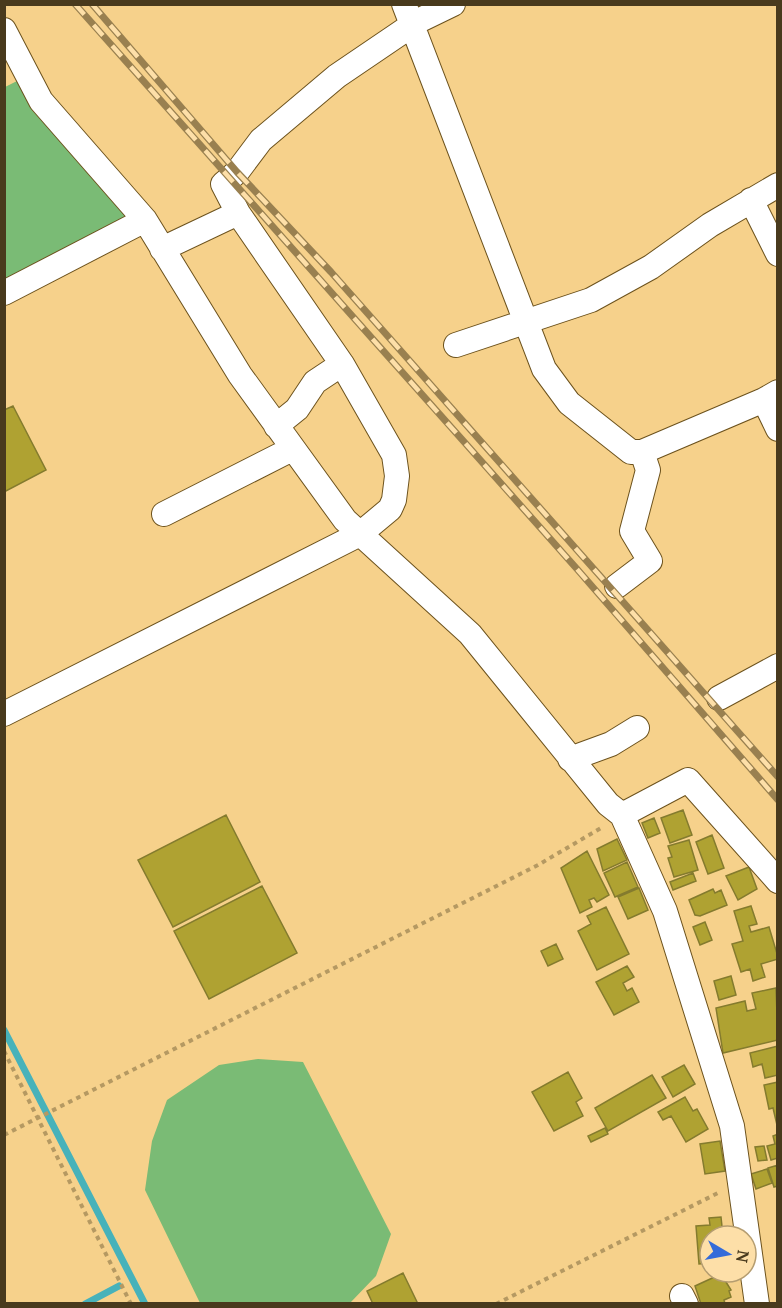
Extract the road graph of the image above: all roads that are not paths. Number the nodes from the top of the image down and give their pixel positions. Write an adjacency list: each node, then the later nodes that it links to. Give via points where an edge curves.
1 (453, 4): 2 (street)
2 (409, 15): 6 (street, via 261,140 223,184); 11 (street)
3 (4, 30): 7 (street, via 40,101)
4 (777, 185): 5 (street)
5 (751, 200): 9 (street); 11 (street, via 651,267 591,300)
6 (238, 213): 8 (street); 13 (street)
7 (145, 220): 8 (street); 10 (street)
8 (162, 249): 15 (street)
9 (777, 254)
10 (4, 293)
11 (527, 322): 12 (street); 18 (street, via 544,369 569,403 631,452)
12 (456, 345)
13 (342, 364): 15 (street, via 315,382 297,409); 20 (street, via 397,465 390,509)
14 (771, 396): 16 (street); 18 (street)
15 (276, 426): 17 (street)
16 (777, 429)
17 (292, 449): 19 (street); 20 (street)
18 (642, 452): 21 (street, via 648,470 632,531 650,561)
19 (164, 514)
20 (360, 534): 24 (street); 26 (street, via 470,634)
21 (617, 586)
22 (777, 666): 23 (street)
23 (719, 698)
24 (4, 714)
25 (637, 728): 26 (street, via 611,744)
26 (570, 759): 27 (street)
27 (622, 816): 28 (street, via 688,780); 29 (street, via 665,911 732,1126)
28 (777, 881)
29 (757, 1304)

